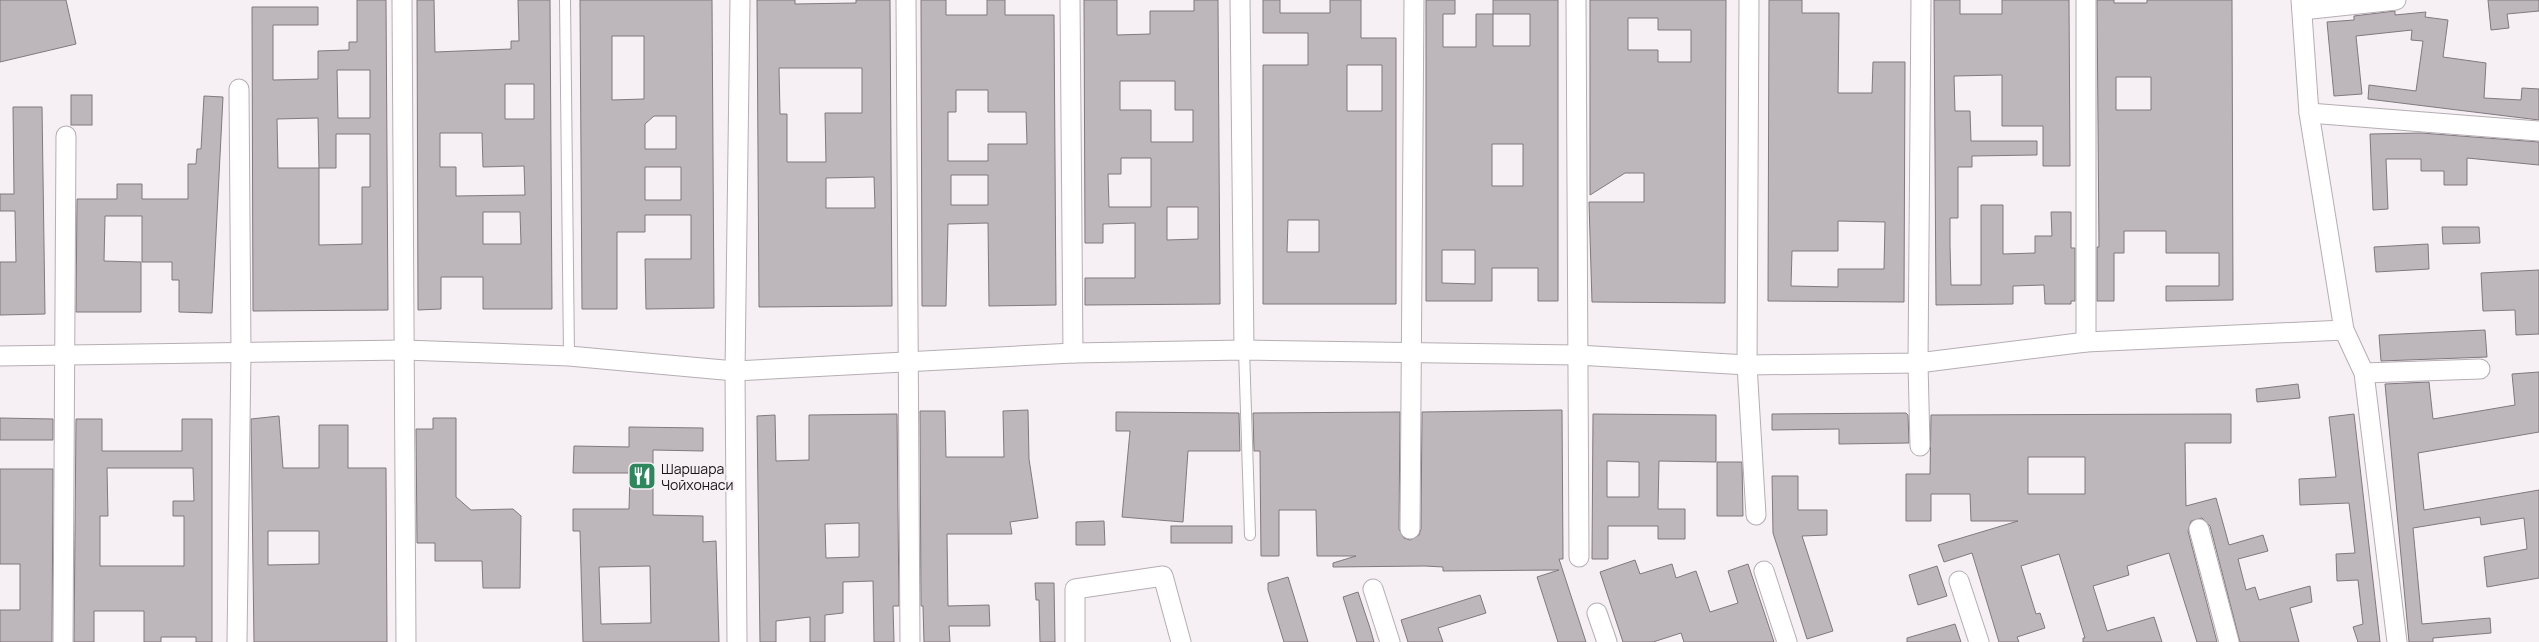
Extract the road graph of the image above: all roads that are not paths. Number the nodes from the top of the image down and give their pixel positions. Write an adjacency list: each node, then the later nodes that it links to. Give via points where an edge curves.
1 (402, 0): 20 (street)
2 (565, 0): 28 (lane)
3 (740, 0): 33 (street)
4 (906, 0): 29 (street)
5 (1070, 0): 24 (street)
6 (1240, 0): 21 (street)
7 (1414, 0): 22 (street)
8 (1576, 0): 26 (street)
9 (1749, 0): 31 (street)
10 (1921, 0): 30 (street)
11 (2086, 0): 19 (street)
12 (2396, 0): 13 (street)
13 (2302, 5): 15 (street)
14 (239, 88): 23 (street)
15 (2309, 113): 16 (street); 18 (street)
16 (2539, 131)
17 (66, 136): 25 (street)
18 (2344, 330): 19 (street); 34 (street)
19 (2086, 342): 30 (street)
20 (404, 350): 23 (street); 28 (street); 47 (street)
21 (1244, 350): 22 (street); 24 (street); 39 (lane)
22 (1413, 351): 26 (street); 37 (street)
23 (241, 352): 25 (street); 46 (street)
24 (1073, 353): 29 (street)
25 (65, 355): 27 (street); 45 (street)
26 (1577, 355): 31 (street); 40 (street)
27 (0, 356)
28 (569, 356): 33 (street)
29 (908, 363): 33 (street); 49 (street)
30 (1918, 363): 31 (street); 35 (street)
31 (1747, 365): 36 (street)
32 (2480, 369): 34 (street)
33 (735, 371): 48 (street)
34 (2364, 373): 57 (street)
35 (1920, 446)
36 (1756, 515)
37 (1410, 528)
38 (2199, 528): 56 (street)
39 (1250, 535)
40 (1579, 557)
41 (1764, 571): 54 (street)
42 (1960, 581): 55 (street)
43 (1373, 589): 52 (street)
44 (1597, 613): 53 (street)
45 (62, 642)
46 (237, 642)
47 (406, 642)
48 (737, 642)
49 (910, 642)
50 (1075, 642): 51 (street, via 1075,589 1163,576)
51 (1182, 642)
52 (1390, 642)
53 (1607, 642)
54 (1787, 642)
55 (1979, 642)
56 (2229, 642)
57 (2397, 642)

